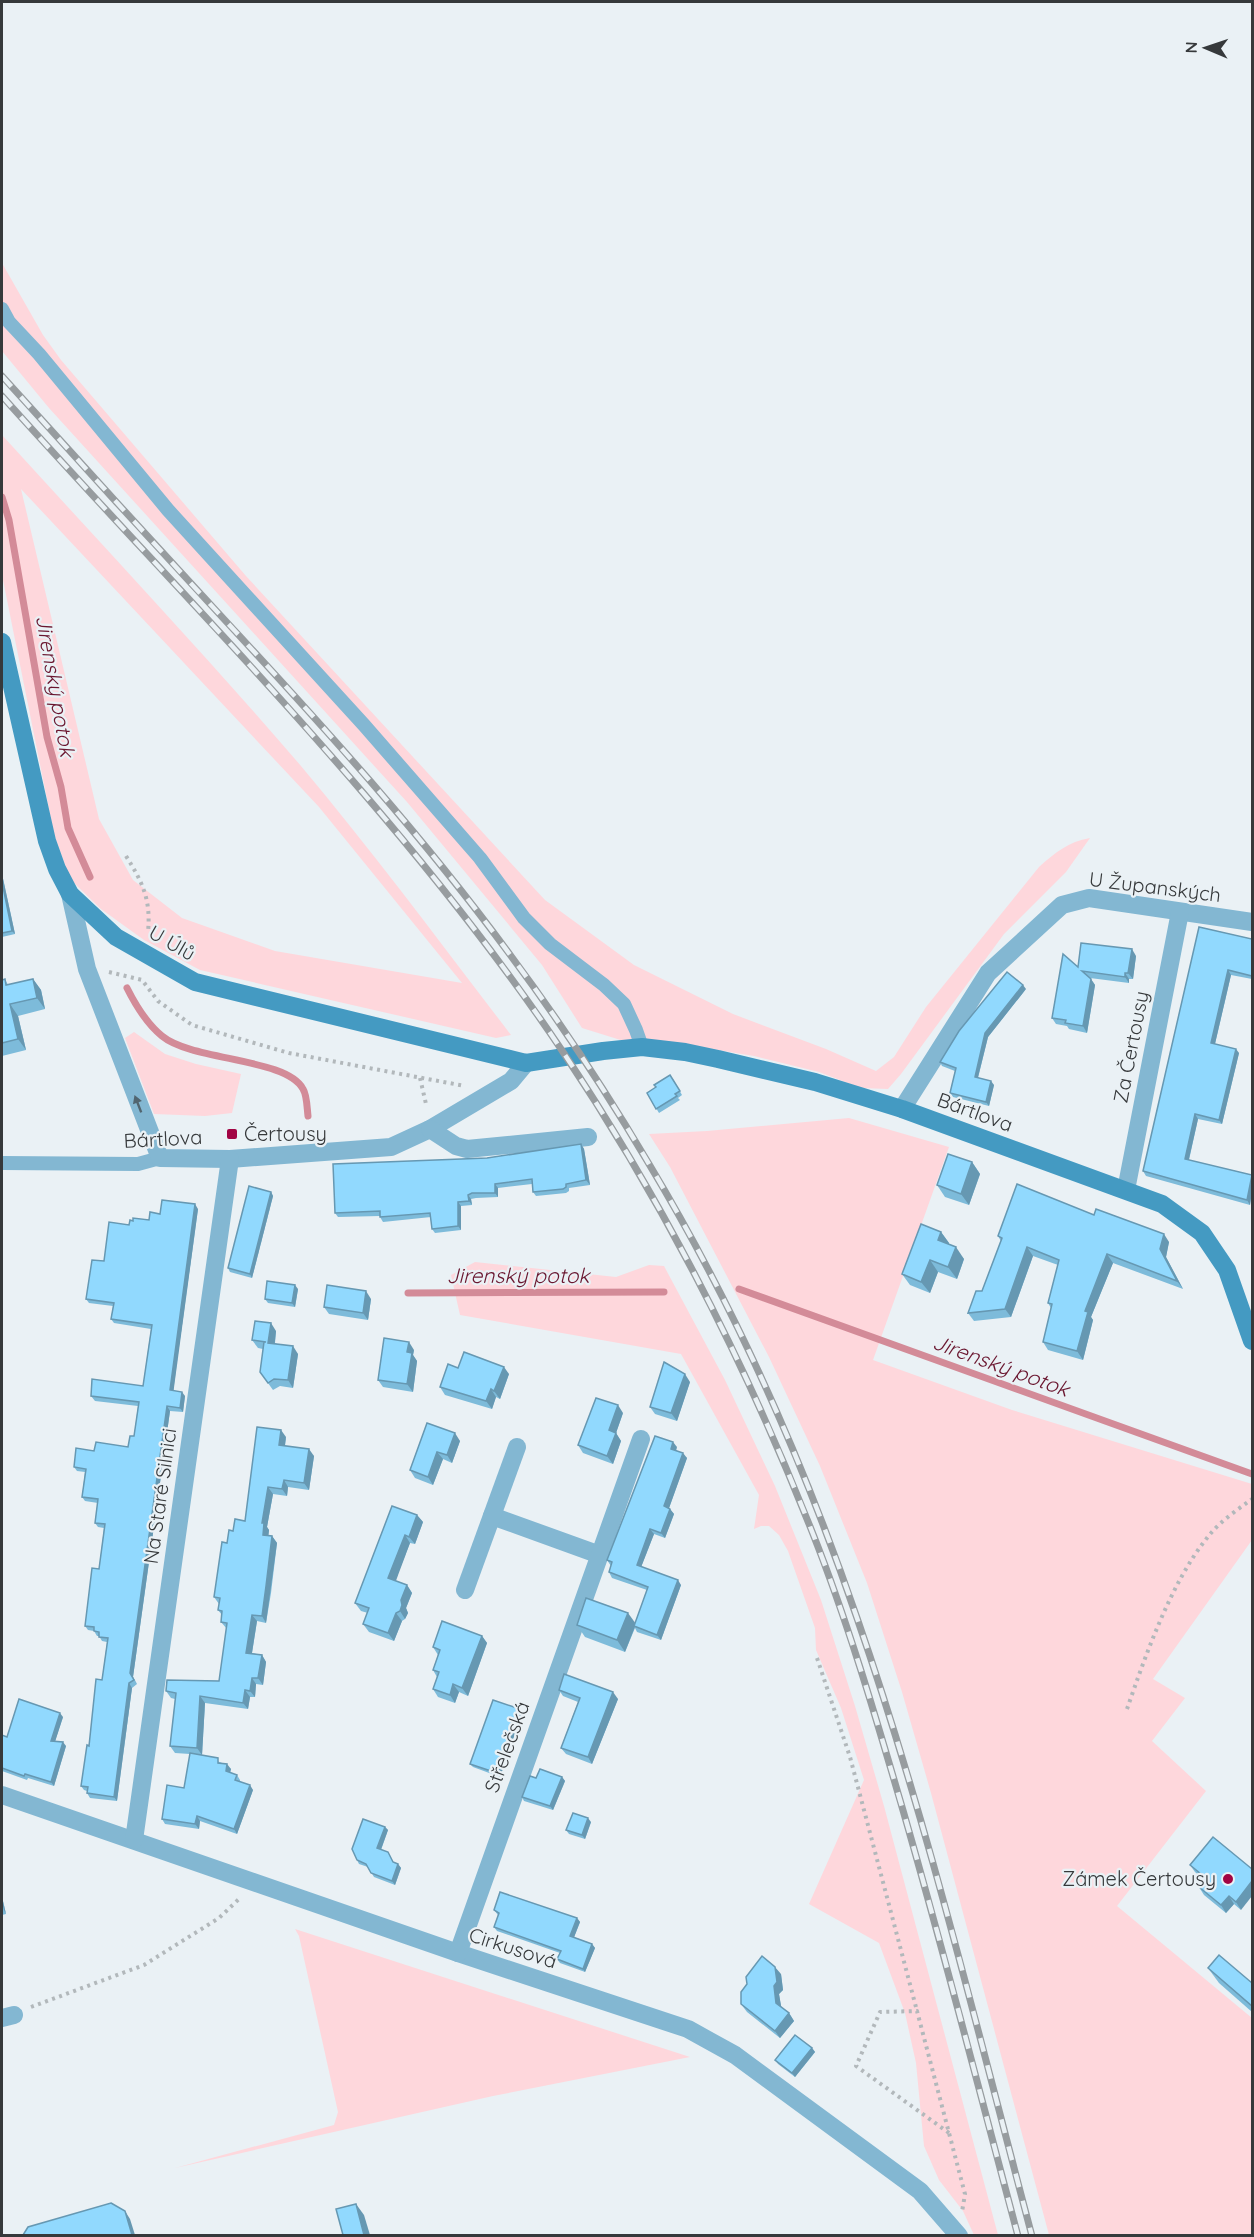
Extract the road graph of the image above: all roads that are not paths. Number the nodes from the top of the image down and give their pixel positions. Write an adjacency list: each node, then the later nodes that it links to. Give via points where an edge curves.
1 (2, 309): 6 (lane, via 168,510 480,858 524,918 624,1004)
2 (2, 642): 3 (street, U Úlů, via 47,842)
3 (70, 894): 7 (street, U Úlů, via 116,937 195,982); 11 (street, one-way to 3, via 87,969)
4 (1180, 912): 5 (street, U Županských); 8 (street, U Županských, via 1089,898 1062,904 988,973); 14 (street, Za Čertousy)
5 (1252, 922)
6 (642, 1047): 7 (street, Bártlova); 8 (street, Bártlova, via 685,1052 804,1080)
7 (532, 1063): 9 (street, Bártlova, via 511,1081)
8 (902, 1109): 14 (street, Bártlova)
9 (430, 1129): 10 (street, via 467,1149); 12 (street, Bártlova, via 391,1147)
10 (588, 1137)
11 (160, 1158): 12 (street, Bártlova); 13 (lane, Bártlova, via 138,1164)
12 (230, 1159): 22 (street, Na Staré Silnici)
13 (2, 1163)
14 (1126, 1190): 15 (street, Bártlova, via 1162,1204 1202,1233 1227,1270)
15 (1252, 1341)
16 (641, 1438): 19 (street, Střelečská)
17 (517, 1447): 18 (street)
18 (492, 1516): 19 (street); 20 (street)
19 (600, 1555): 23 (street, Střelečská)
20 (465, 1590)
21 (2, 1795): 22 (street, Cirkusová)
22 (135, 1840): 23 (street, Cirkusová)
23 (458, 1953): 24 (street, Cirkusová, via 687,2029 735,2055 920,2191)
24 (959, 2234)

